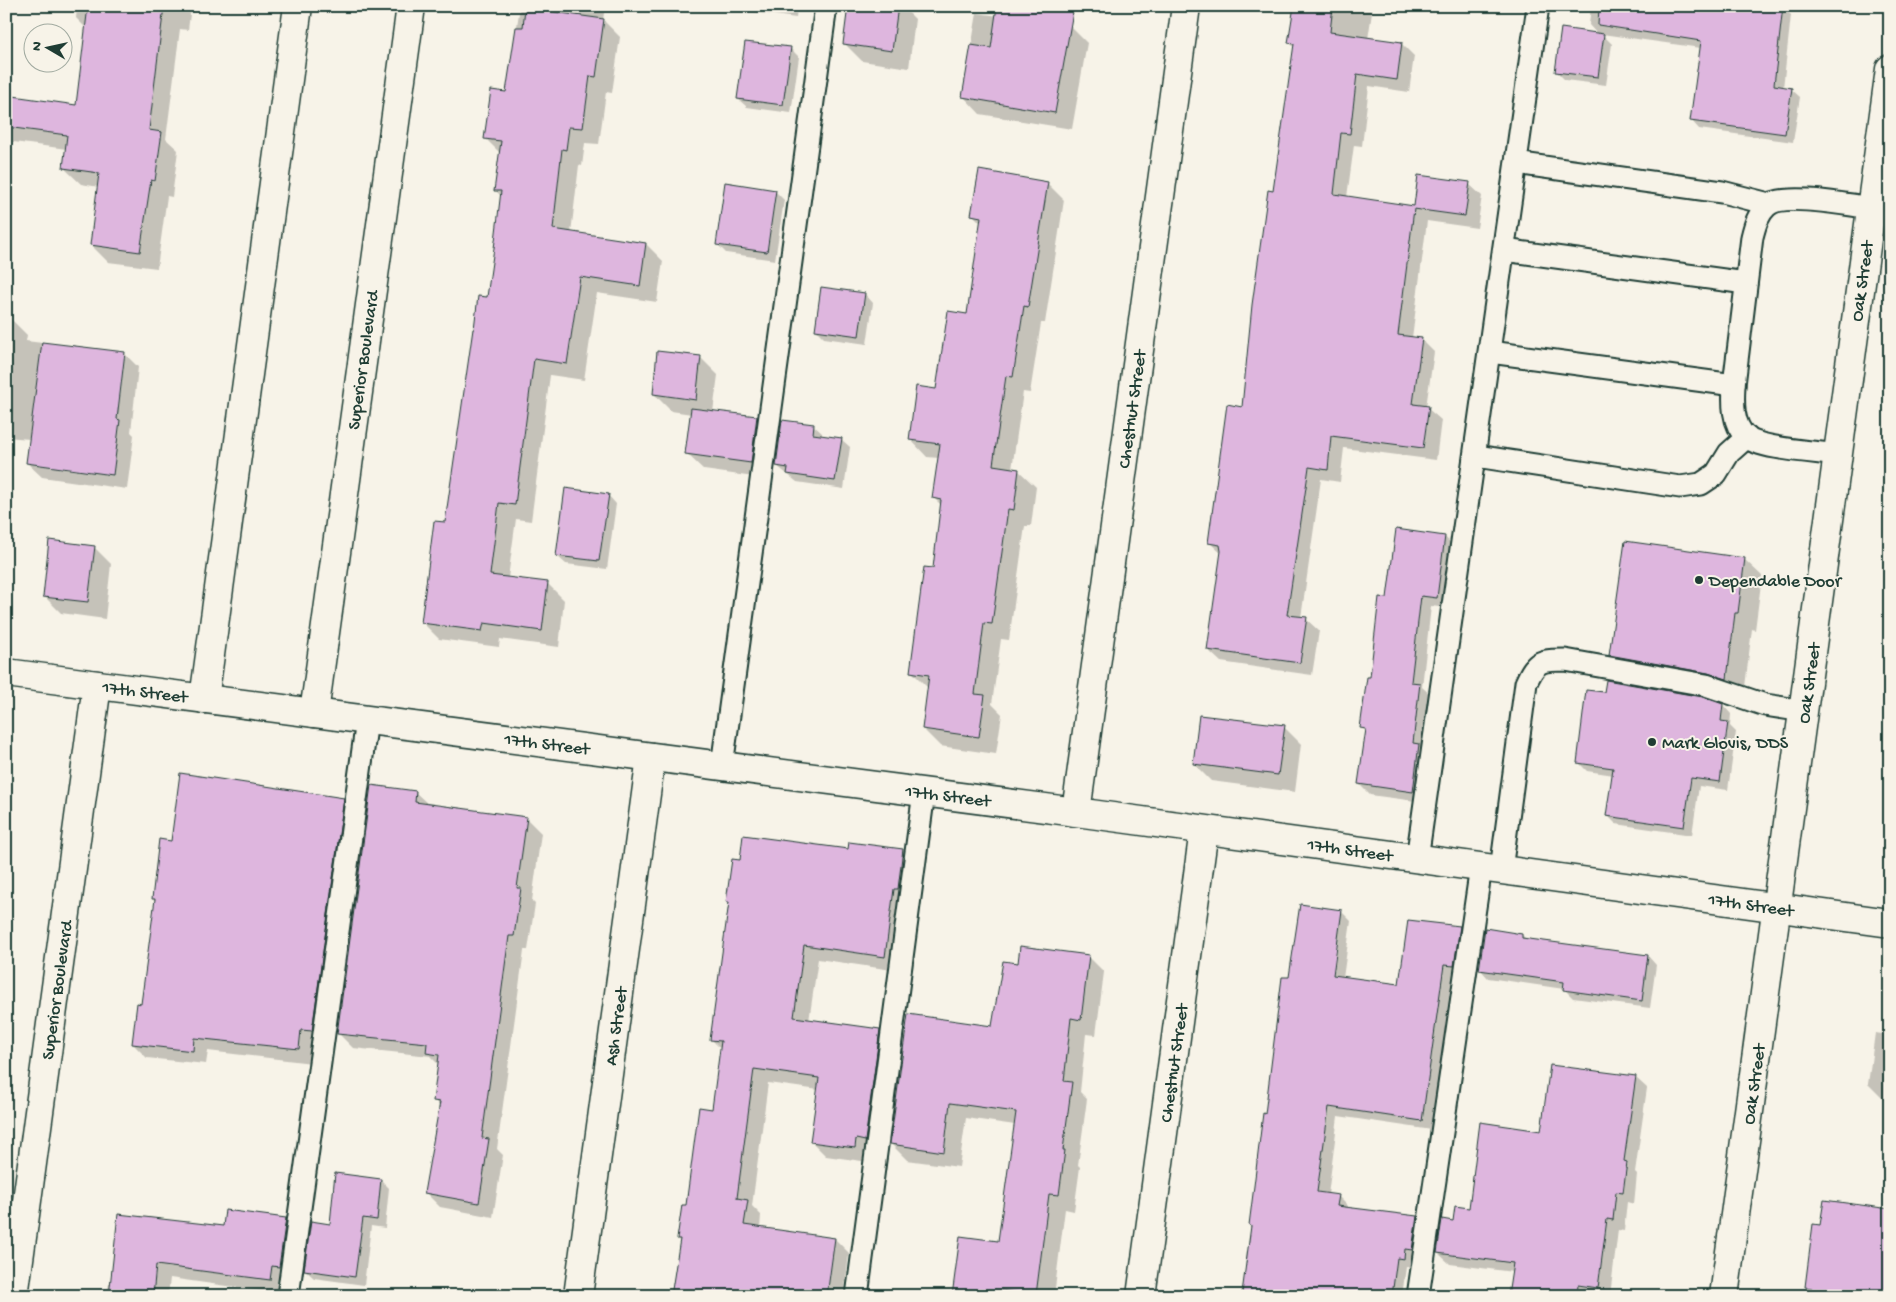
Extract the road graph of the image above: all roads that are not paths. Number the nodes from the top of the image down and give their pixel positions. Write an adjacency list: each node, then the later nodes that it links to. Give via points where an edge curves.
1 (298, 6): 19 (street)
2 (411, 6): 21 (street, Superior Boulevard)
3 (826, 6): 24 (lane)
4 (1186, 6): 26 (street, Chestnut Street)
5 (1538, 6): 7 (lane)
6 (1890, 69): 9 (street, Oak Street)
7 (1516, 163): 8 (lane, via 1722,192); 10 (lane)
8 (1768, 204): 9 (lane, via 1810,200); 11 (lane, via 1758,216 1752,237)
9 (1871, 208): 15 (street, Oak Street)
10 (1504, 250): 11 (lane); 12 (lane)
11 (1746, 283): 13 (lane)
12 (1490, 352): 13 (lane); 16 (lane)
13 (1734, 385): 14 (lane, via 1732,406)
14 (1747, 437): 15 (lane, via 1763,444); 16 (lane, via 1729,453 1716,474 1701,484 1680,487)
15 (1838, 455): 20 (street, Oak Street)
16 (1476, 456): 28 (lane)
17 (6, 673): 18 (street, 17th Street)
18 (97, 685): 19 (street, 17th Street); 32 (street, Superior Boulevard)
19 (204, 699): 21 (street, 17th Street)
20 (1804, 711): 29 (lane, via 1766,705 1706,685 1565,660 1546,660 1532,668 1526,683); 30 (street, Oak Street)
21 (314, 713): 22 (street, 17th Street)
22 (367, 720): 23 (street, 17th Street); 33 (lane)
23 (651, 757): 24 (street, 17th Street); 34 (street, Ash Street)
24 (722, 766): 25 (street, 17th Street)
25 (924, 792): 26 (street, 17th Street); 35 (lane)
26 (1076, 812): 27 (street, 17th Street)
27 (1204, 830): 28 (street, 17th Street); 36 (street, Chestnut Street)
28 (1418, 859): 29 (street, 17th Street)
29 (1491, 869): 30 (street, 17th Street); 37 (lane)
30 (1777, 908): 31 (street, 17th Street); 38 (street, Oak Street)
31 (1890, 923)
32 (14, 1296)
33 (288, 1296)
34 (578, 1296)
35 (857, 1296)
36 (1141, 1296)
37 (1418, 1296)
38 (1724, 1296)

